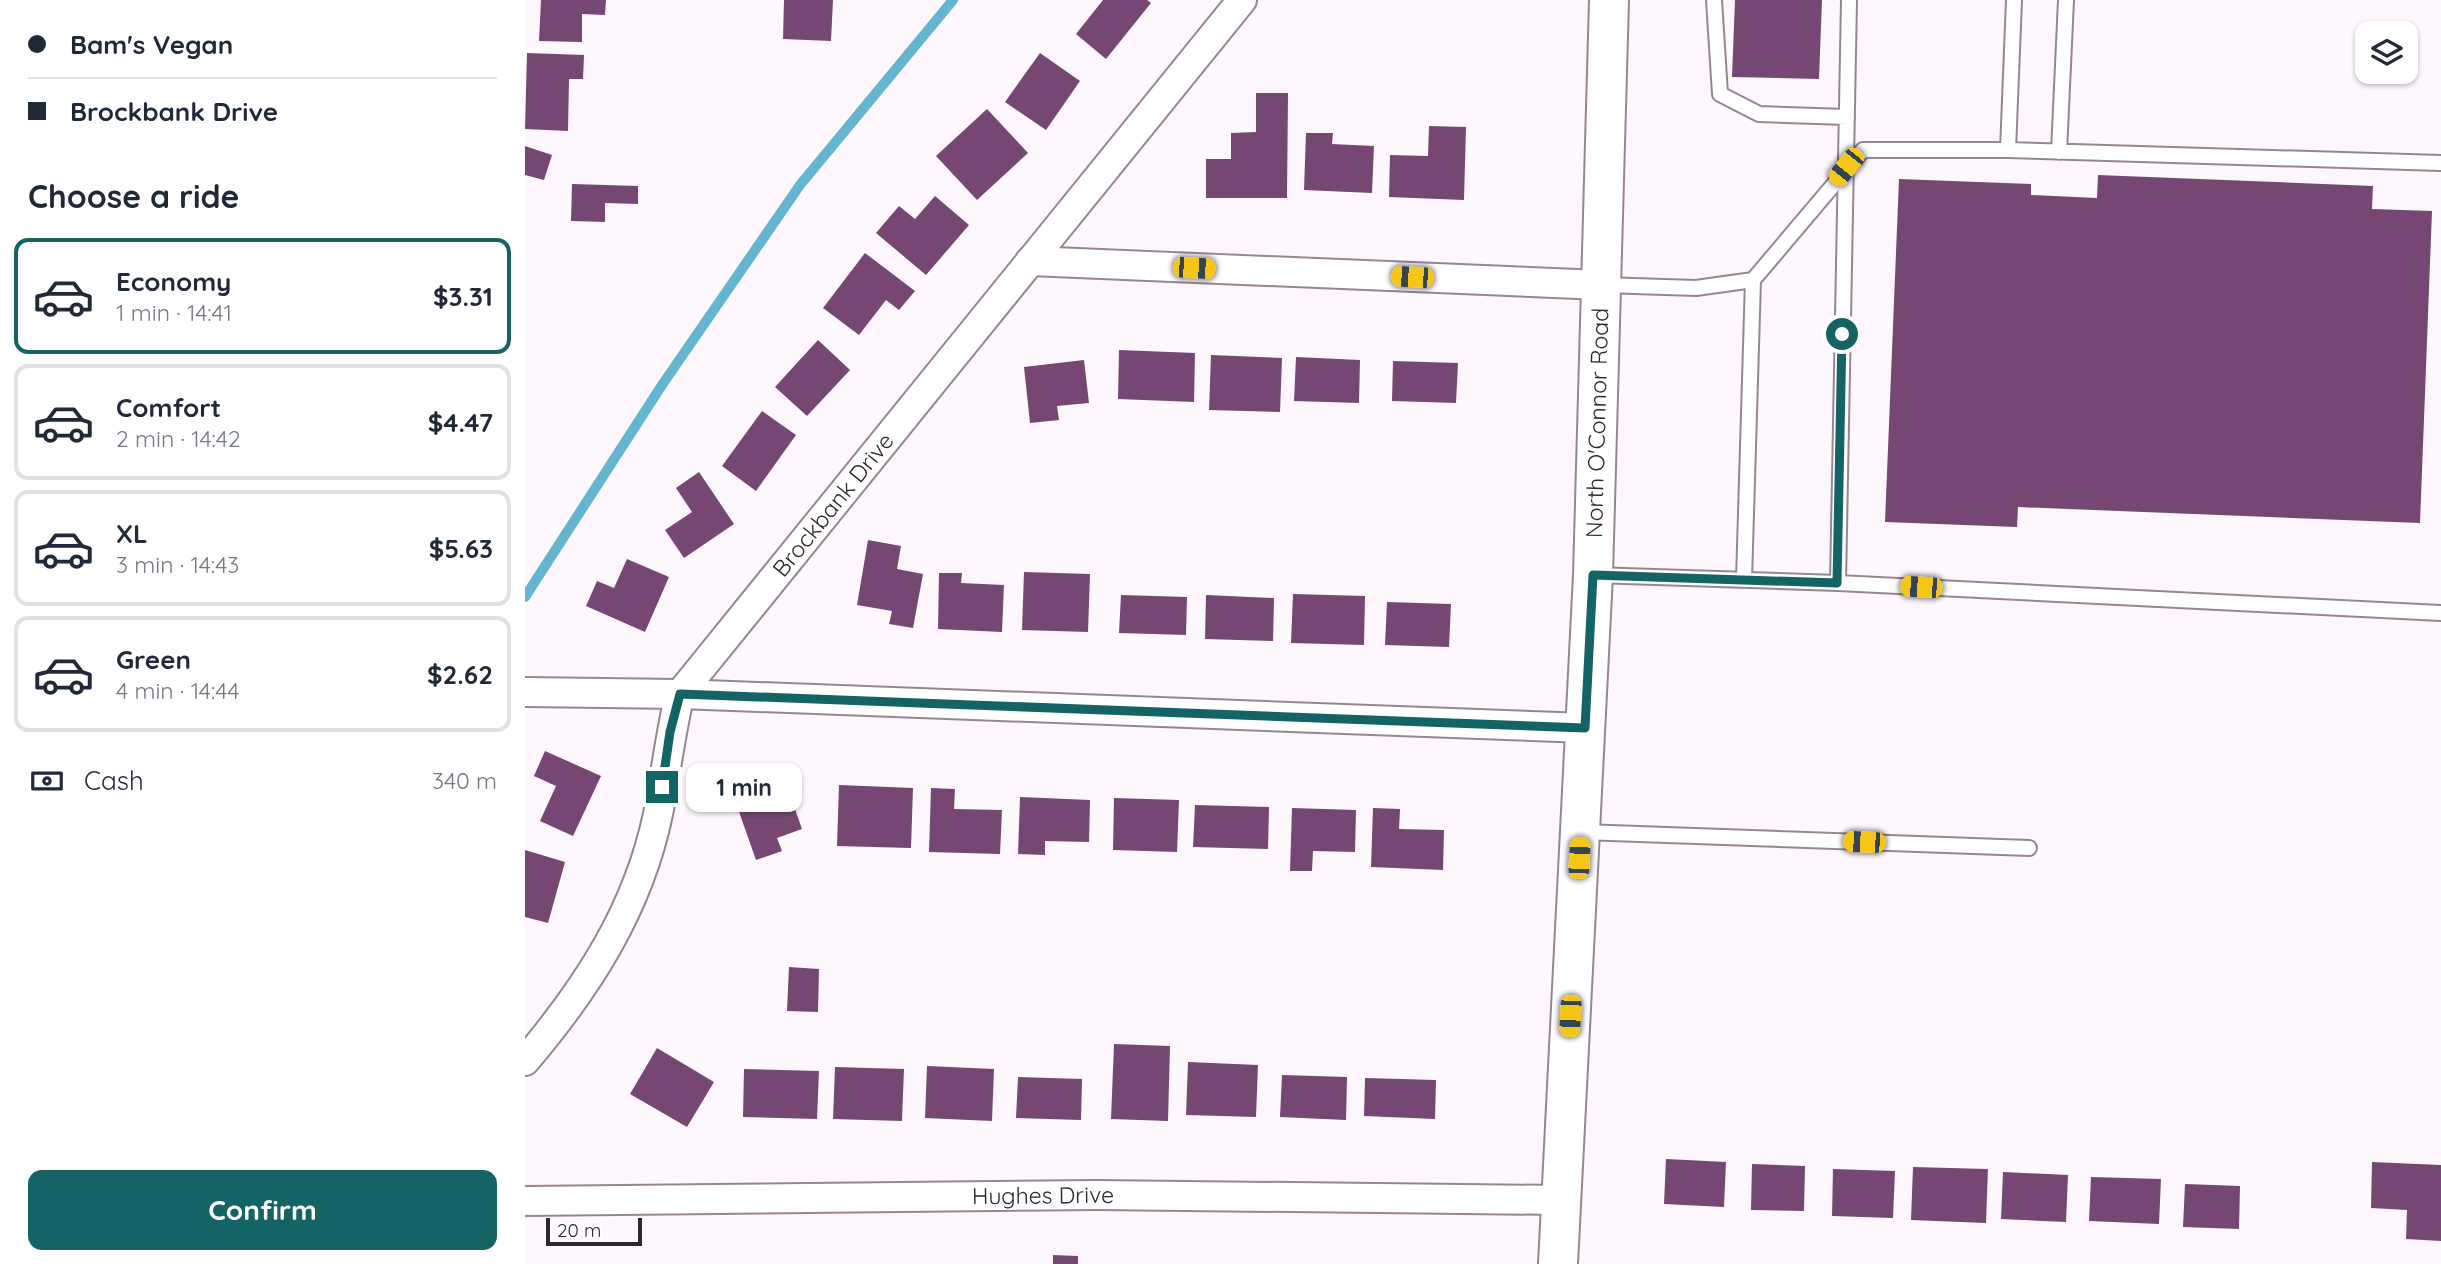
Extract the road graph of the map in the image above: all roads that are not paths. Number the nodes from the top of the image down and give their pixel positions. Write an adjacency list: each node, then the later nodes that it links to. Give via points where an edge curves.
1 (1242, 0): 12 (street, Brockbank Drive)
2 (1609, 0): 14 (main road, North O'Connor Road)
3 (1714, 0): 7 (lane, via 1720,94 1759,114)
4 (1849, 0): 7 (lane)
5 (2014, 0): 8 (lane)
6 (2066, 0): 9 (lane)
7 (1847, 117): 11 (lane)
8 (2008, 150): 9 (lane); 11 (lane, via 1863,150)
9 (2059, 152): 10 (lane)
10 (2441, 163)
11 (1846, 167): 13 (lane); 17 (lane)
12 (1030, 261): 14 (street); 20 (street, Brockbank Drive)
13 (1753, 280): 14 (lane, via 1696,288); 16 (lane)
14 (1601, 285): 15 (main road, North O'Connor Road)
15 (1593, 575): 16 (lane); 21 (main road, North O'Connor Road)
16 (1744, 580): 17 (lane)
17 (1837, 583): 18 (lane)
18 (2441, 613)
19 (525, 692): 20 (street)
20 (680, 694): 21 (street); 24 (street, Brockbank Drive, via 658,815 642,873 596,970)
21 (1585, 728): 22 (main road, North O'Connor Road)
22 (1581, 832): 23 (lane); 25 (main road, North O'Connor Road)
23 (2029, 848)
24 (525, 1061)
25 (1560, 1200): 26 (street, Hughes Drive, via 1083,1195); 27 (main road, North O'Connor Road)
26 (525, 1201)
27 (1558, 1264)

